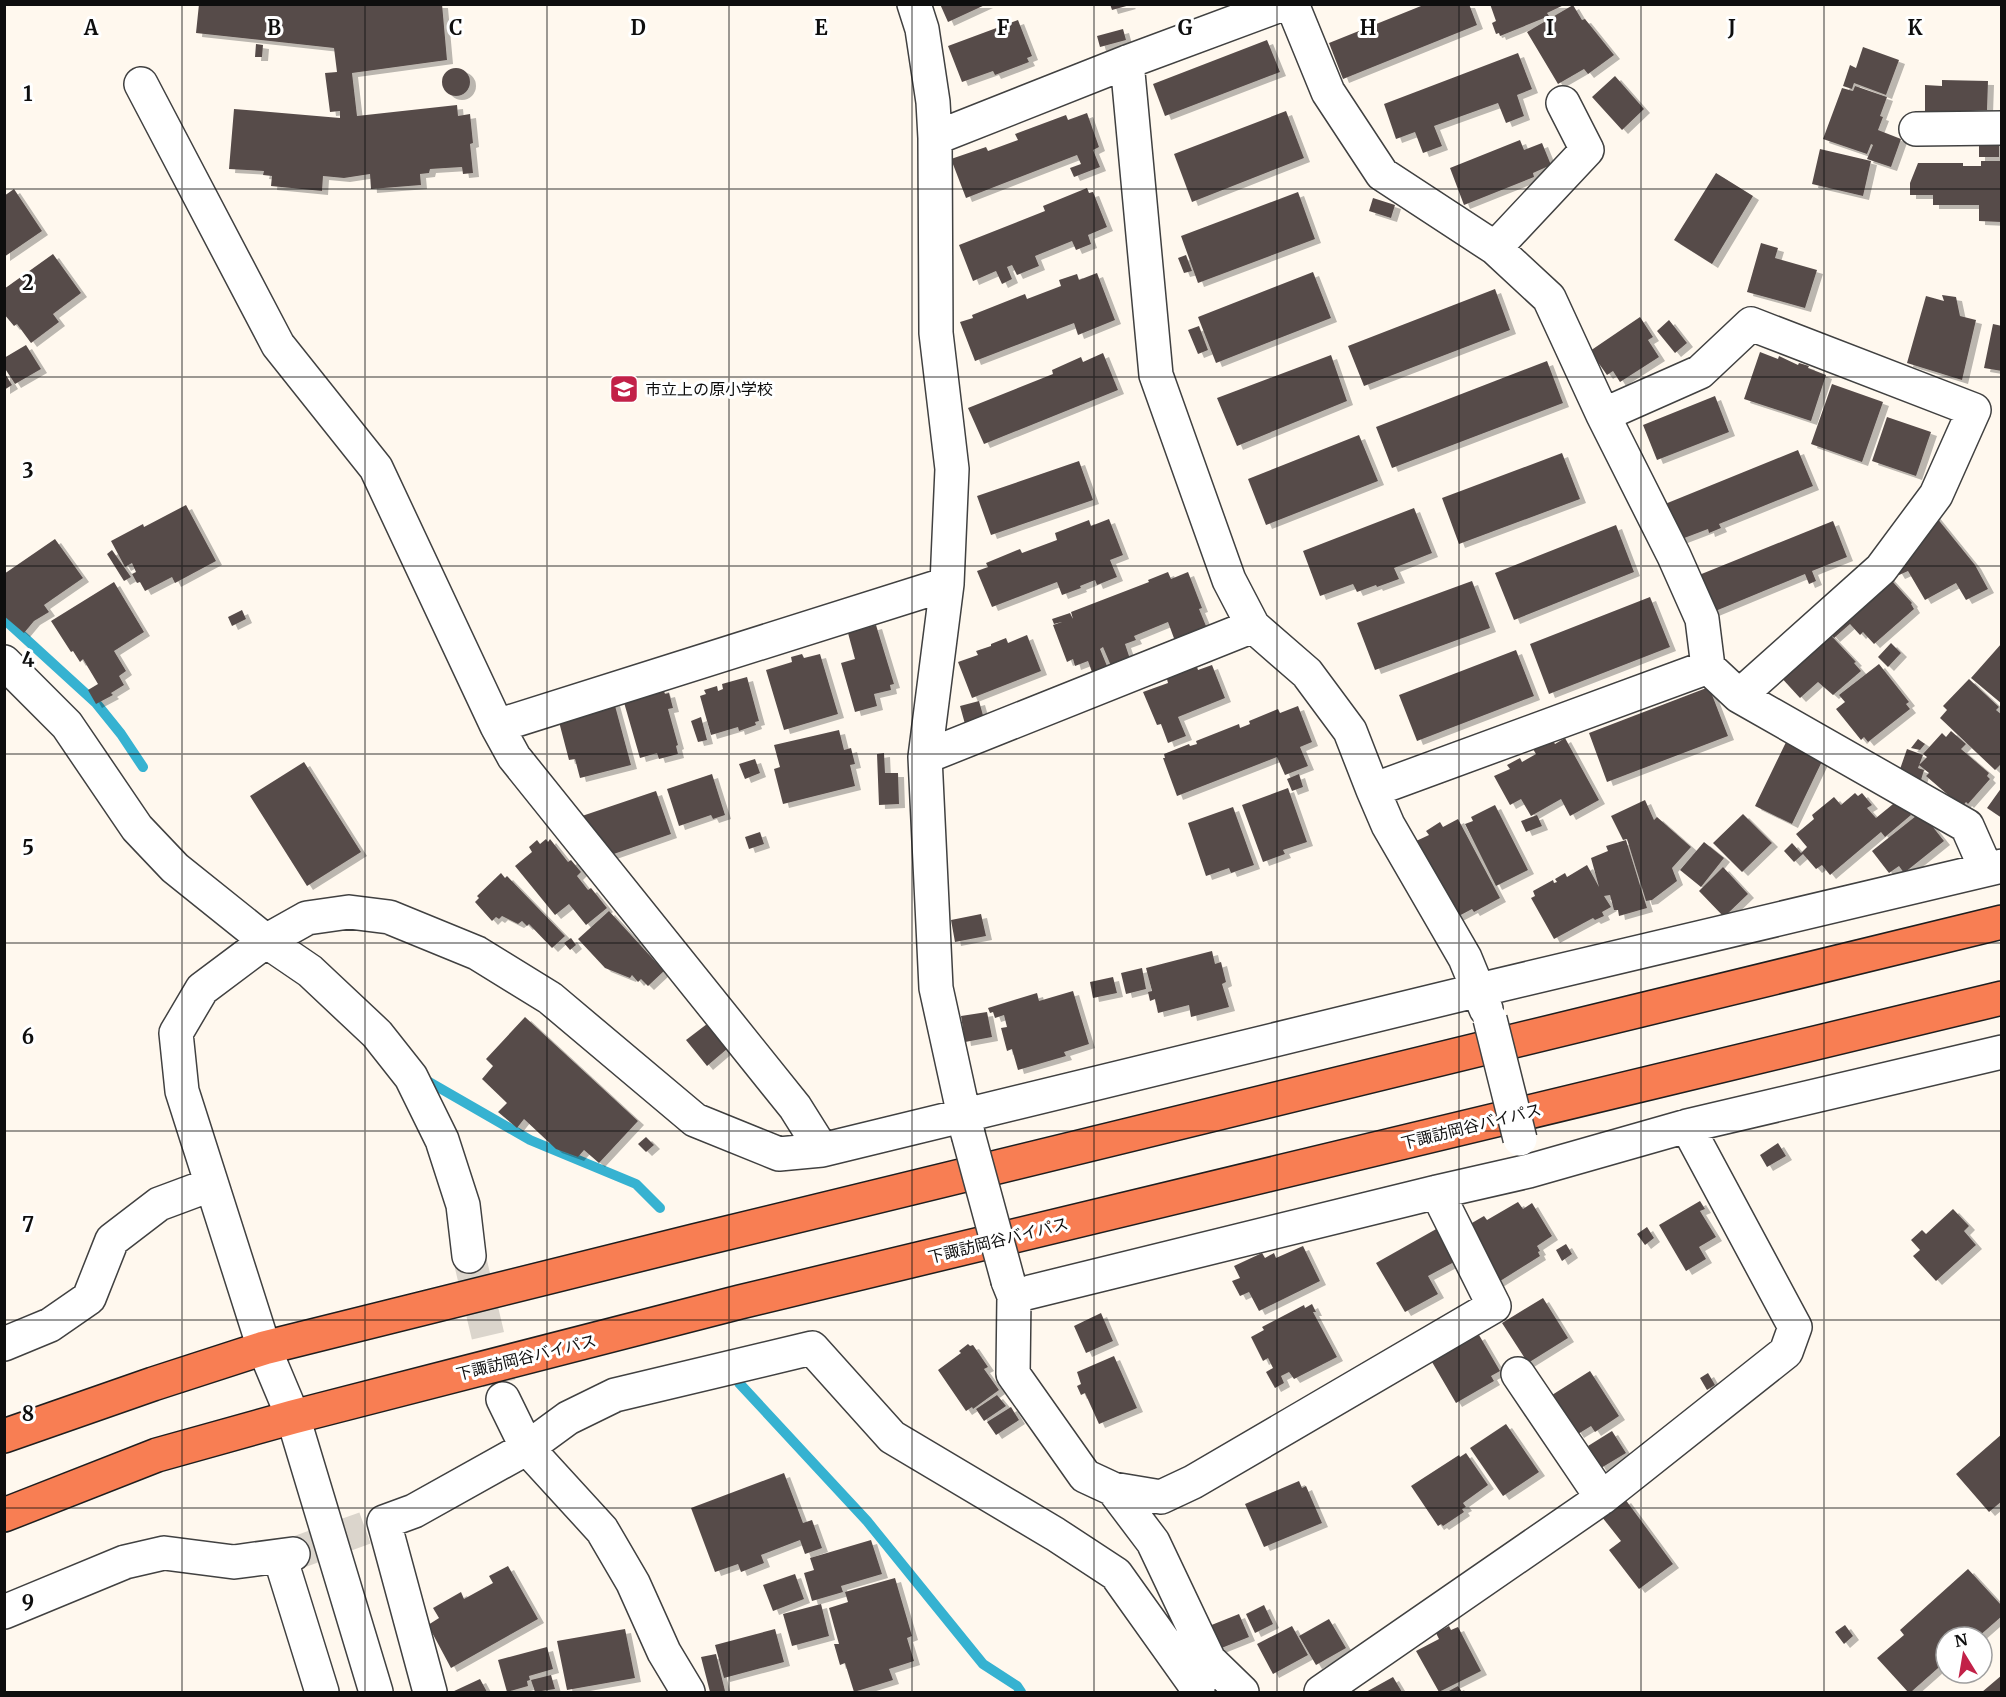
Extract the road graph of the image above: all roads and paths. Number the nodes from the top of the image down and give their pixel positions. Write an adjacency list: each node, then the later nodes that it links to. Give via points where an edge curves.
1 (914, 4): 9 (street, via 922,29)
2 (1283, 4): 4 (street)
3 (1292, 4): 10 (street, via 1328,92 1382,174)
4 (1127, 62): 9 (street); 13 (street, via 1156,375 1229,580)
5 (141, 84): 17 (street, via 278,345 376,468)
6 (1563, 103): 10 (street, via 1587,150)
7 (2001, 128): 8 (street)
8 (1916, 129)
9 (935, 138): 12 (street, via 936,333 952,469)
10 (1496, 248): 11 (street, via 1549,298)
11 (1603, 415): 15 (street, via 1702,619); 16 (street, via 1700,372 1751,324 1974,410 1936,495 1881,569)
12 (947, 584): 17 (street); 18 (street)
13 (1253, 626): 18 (street); 19 (street, via 1307,673 1350,731)
14 (4, 662): 22 (street, via 67,725 137,828 175,867)
15 (1708, 667): 16 (street); 19 (street)
16 (1739, 696): 20 (street, via 1967,826)
17 (497, 726): 28 (street, via 514,757 795,1107)
18 (925, 757): 26 (street, via 936,988)
19 (1373, 790): 24 (street, via 1388,825 1465,958)
20 (1994, 868): 24 (street)
21 (2001, 922): 35 (highway)
22 (266, 941): 28 (street, via 307,918 349,912 389,917 477,953 550,998 695,1120 779,1154); 30 (street, via 202,989 176,1033 182,1091); 32 (street, via 310,971 377,1034 411,1077 442,1140 463,1205)
23 (2001, 998): 38 (highway, 下諏訪岡谷バイパス, via 751,1299)
24 (1484, 1004): 26 (street); 29 (street, bridge)
25 (2001, 1052): 27 (street)
26 (965, 1125): 28 (street); 33 (street, bridge)
27 (1687, 1126): 29 (street); 42 (street, via 1795,1327 1786,1352)
28 (822, 1150)
29 (1529, 1171): 31 (street)
30 (210, 1185): 34 (street, via 159,1204 111,1240 89,1298 50,1325); 35 (street)
31 (1437, 1192): 33 (street); 41 (street, via 1494,1306 1194,1482 1161,1497)
32 (469, 1256)
33 (1011, 1288): 41 (street, via 1013,1374 1085,1476)
34 (4, 1344)
35 (264, 1348): 38 (street); 39 (highway)
36 (1518, 1374): 42 (street)
37 (503, 1399): 40 (street)
38 (293, 1417): 43 (highway, 下諏訪岡谷バイパス, via 157,1455); 47 (street)
39 (4, 1436)
40 (527, 1448): 45 (street, via 568,1418 615,1395 812,1348 892,1437 1116,1574); 48 (street, via 414,1511 374,1525); 49 (street, via 602,1530)
41 (1113, 1489): 45 (street, via 1153,1542)
42 (1602, 1498): 51 (street)
43 (4, 1515)
44 (4, 1612): 46 (street, via 124,1562 164,1553 234,1562 287,1555)
45 (1203, 1680): 50 (street)
46 (322, 1692)
47 (376, 1692)
48 (430, 1692)
49 (688, 1692)
50 (1242, 1692)
51 (1321, 1692)

